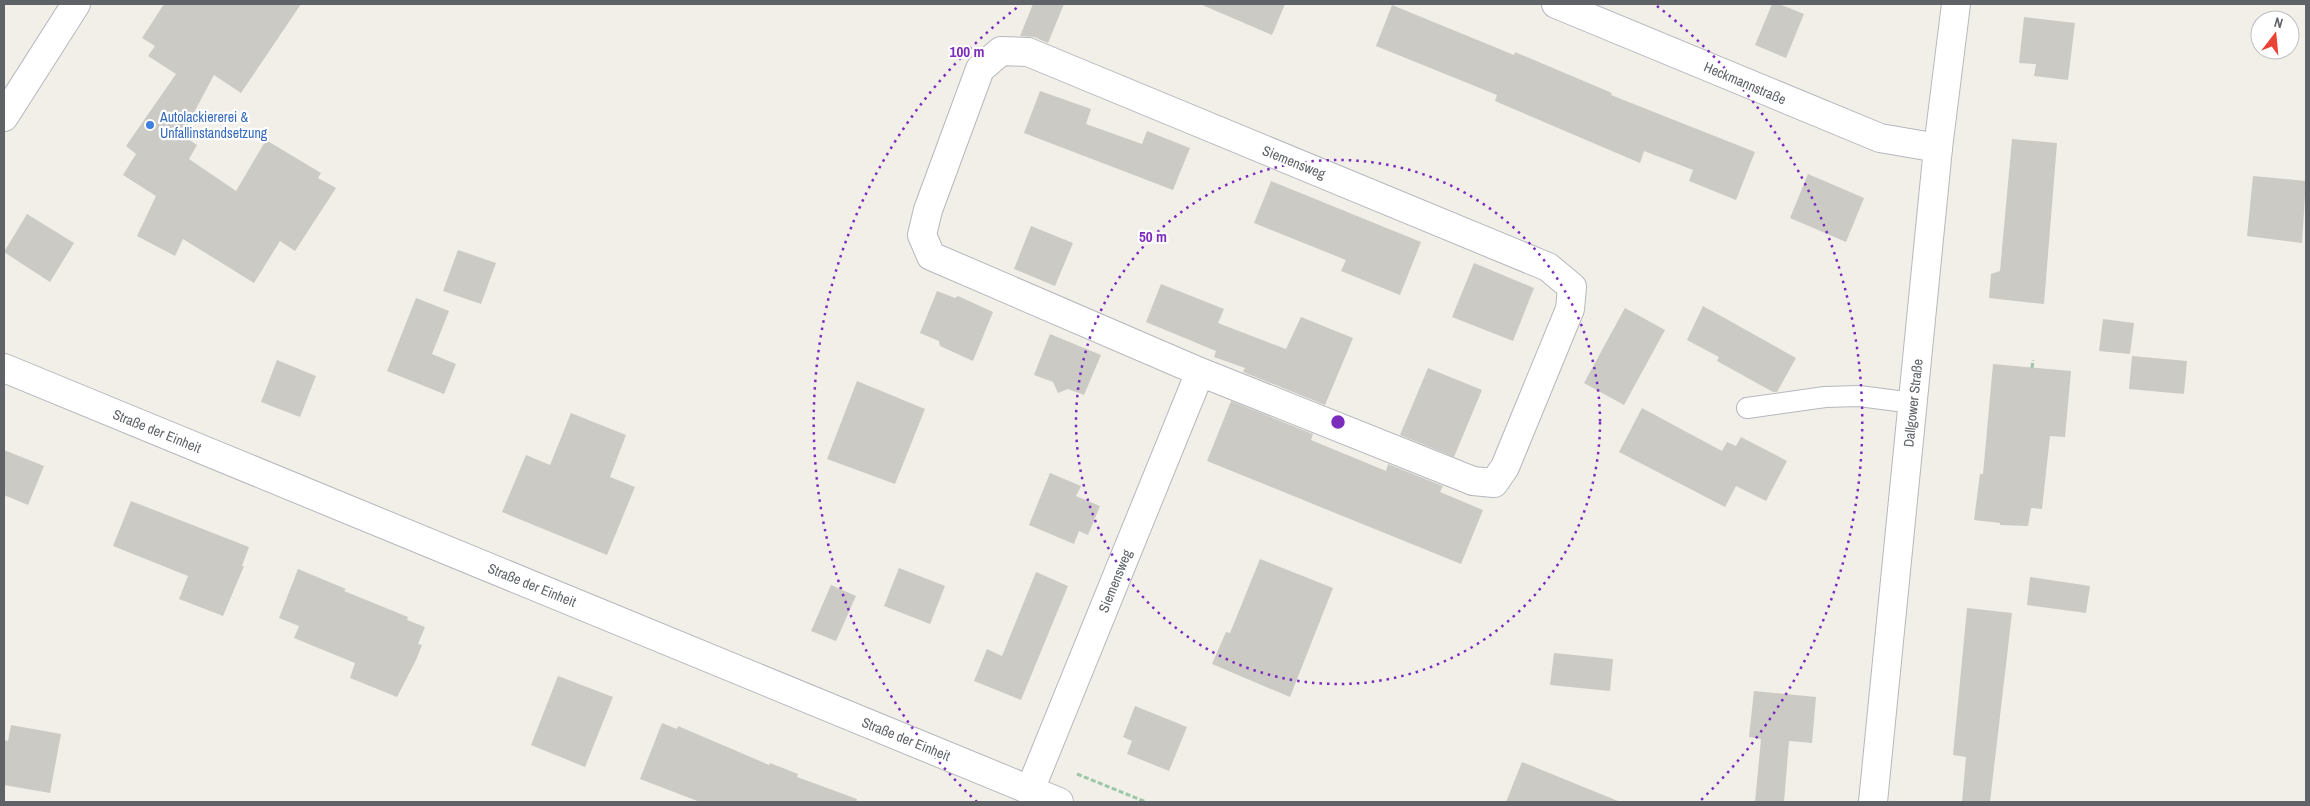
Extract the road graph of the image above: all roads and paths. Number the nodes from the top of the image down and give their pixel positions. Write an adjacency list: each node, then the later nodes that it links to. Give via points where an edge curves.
1 (76, 4): 4 (street)
2 (1556, 4): 5 (street, Heckmannstraße, via 1880,138)
3 (1956, 4): 5 (street, Dallgower Straße)
4 (4, 116)
5 (1938, 148): 10 (street, Dallgower Straße)
6 (2032, 360): 8 (path)
7 (4, 368): 12 (street, Straße der Einheit)
8 (2032, 368)
9 (1200, 372): 9 (street, Siemensweg, via 1473,481 1494,483 1505,467 1570,309 1572,287 1548,267 1055,63 1028,52 1001,52 980,69 928,210 922,235 931,256); 12 (street, Siemensweg)
10 (1912, 403): 11 (lane, via 1859,396 1825,397); 14 (street, Dallgower Straße)
11 (1747, 408)
12 (1030, 790): 13 (street, Straße der Einheit)
13 (1059, 802)
14 (1873, 802)

